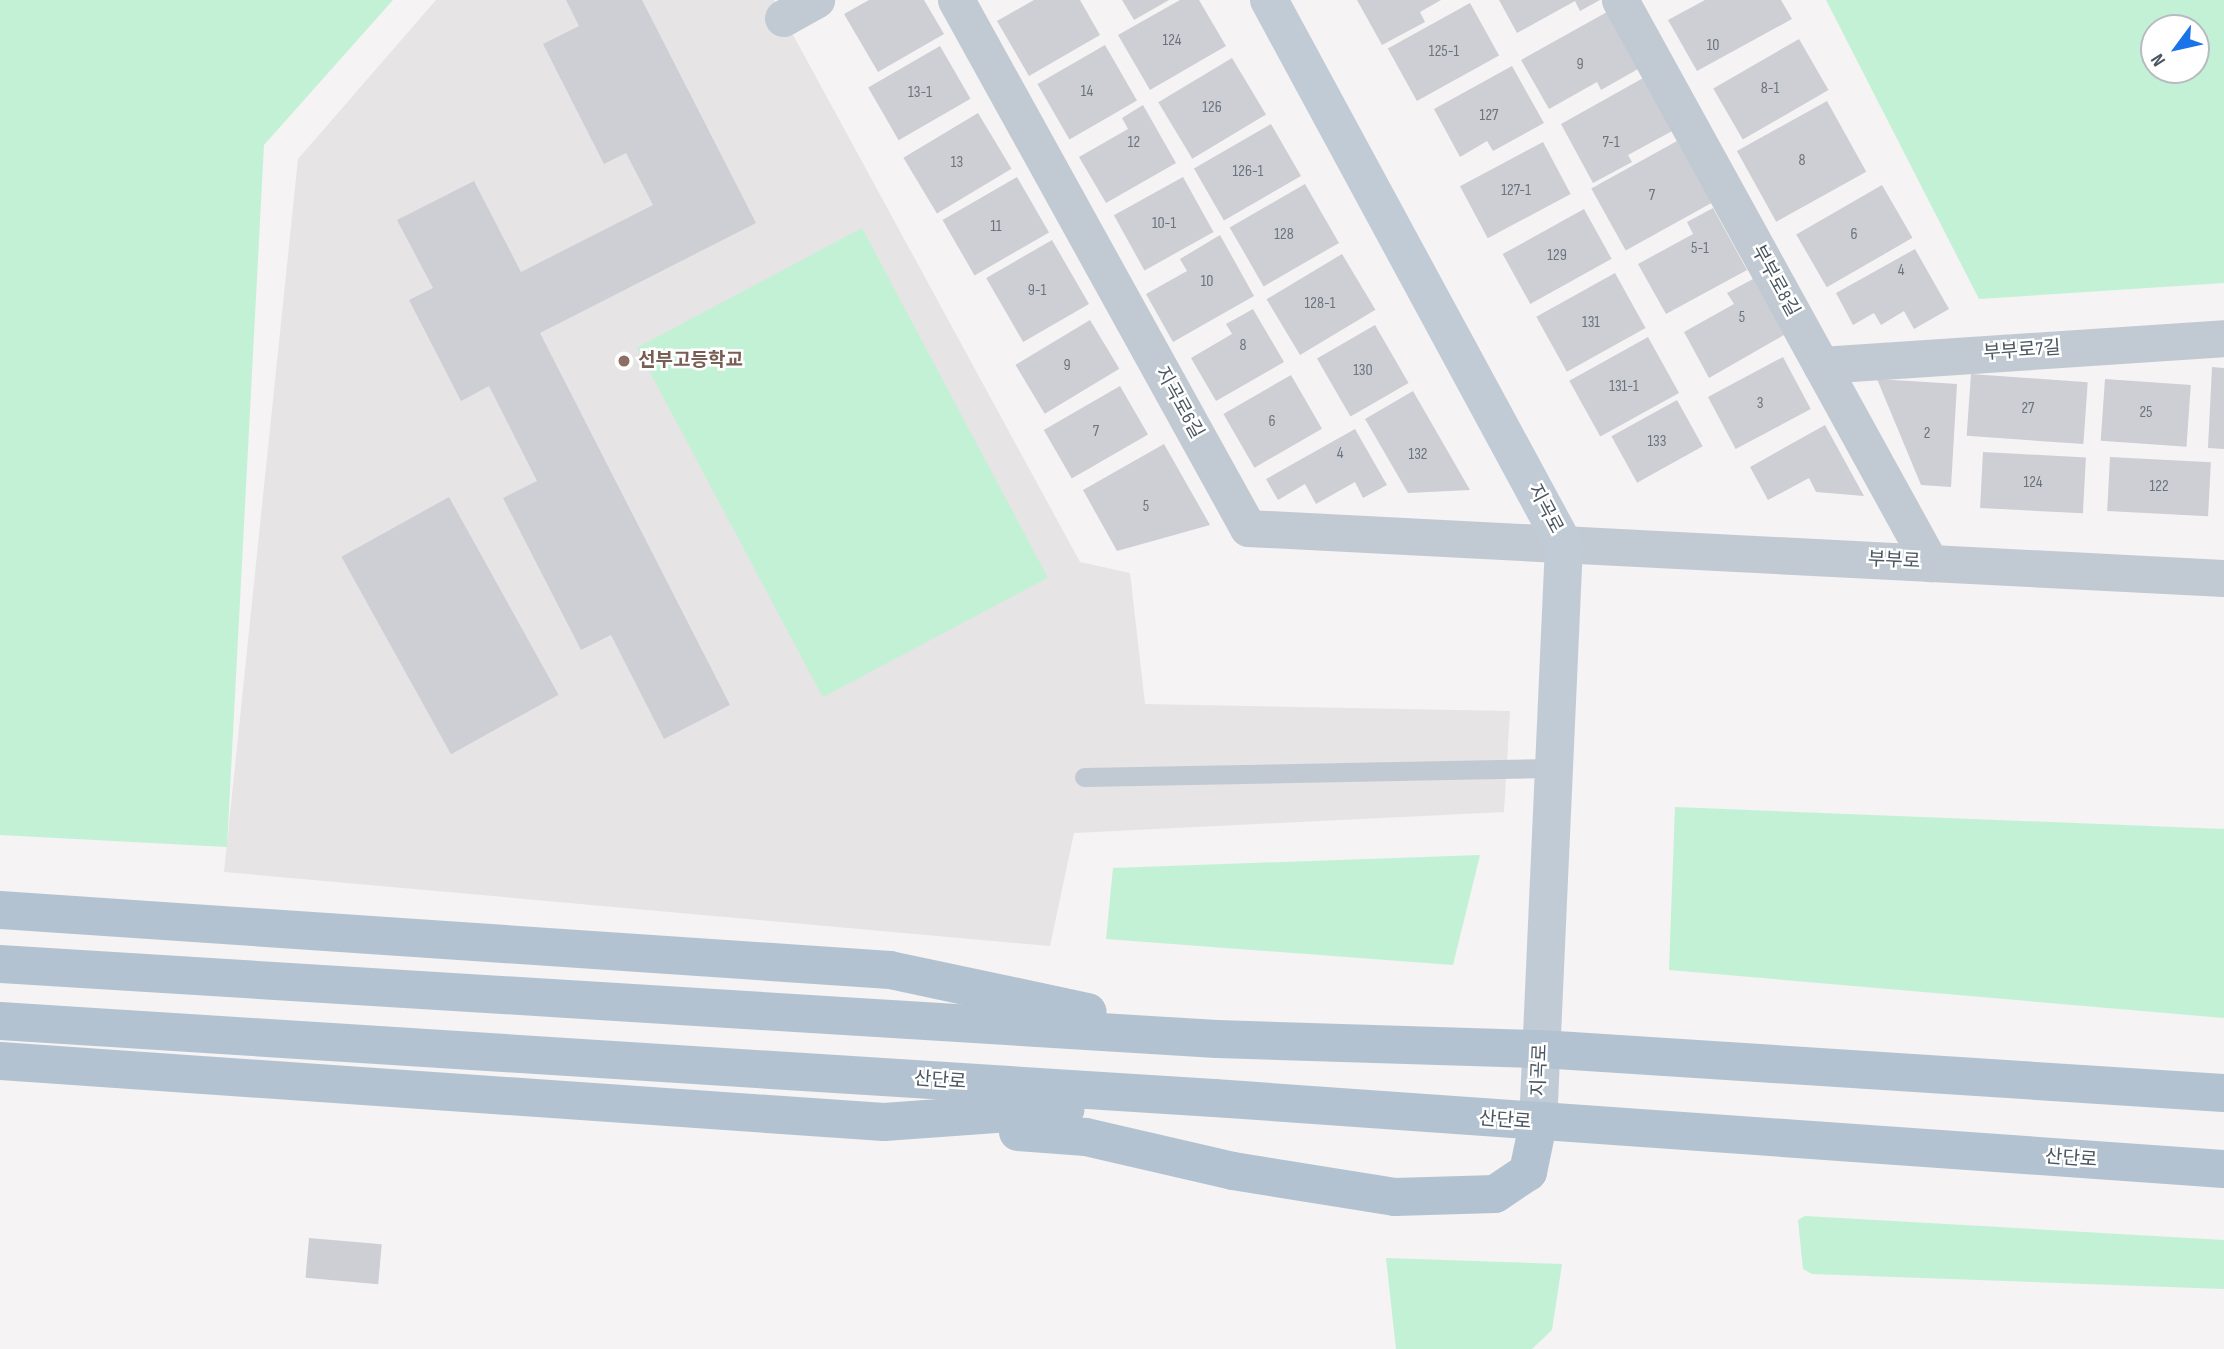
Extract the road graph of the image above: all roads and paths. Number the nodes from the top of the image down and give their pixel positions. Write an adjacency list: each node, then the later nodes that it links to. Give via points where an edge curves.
1 (816, 0): 5 (street)
2 (956, 0): 8 (street, 지곡로6길, via 1248,528)
3 (1269, 0): 8 (main road, 지곡로)
4 (1620, 0): 7 (street, 부부로8길)
5 (783, 18)
6 (2224, 338): 7 (street, 부부로7길)
7 (1821, 365): 9 (street, 부부로8길)
8 (1564, 545): 9 (street, 부부로); 11 (main road, 지곡로)
9 (1930, 563): 10 (street, 부부로)
10 (2224, 578)
11 (1554, 768): 12 (lane); 17 (main road, 지곡로)
12 (1084, 777)
13 (0, 910): 16 (main road, via 890,970)
14 (0, 964): 16 (main road)
15 (0, 1021): 20 (main road, 산단로)
16 (1217, 1039): 17 (main road)
17 (1541, 1049): 19 (main road); 22 (main road, 지곡로)
18 (0, 1061): 21 (main road)
19 (2224, 1093)
20 (1214, 1098): 21 (main road); 22 (main road, 산단로)
21 (884, 1122): 22 (main road, via 1086,1137 1233,1171 1395,1198 1495,1194 1528,1172)
22 (1538, 1124): 23 (main road, 산단로)
23 (2224, 1170)

